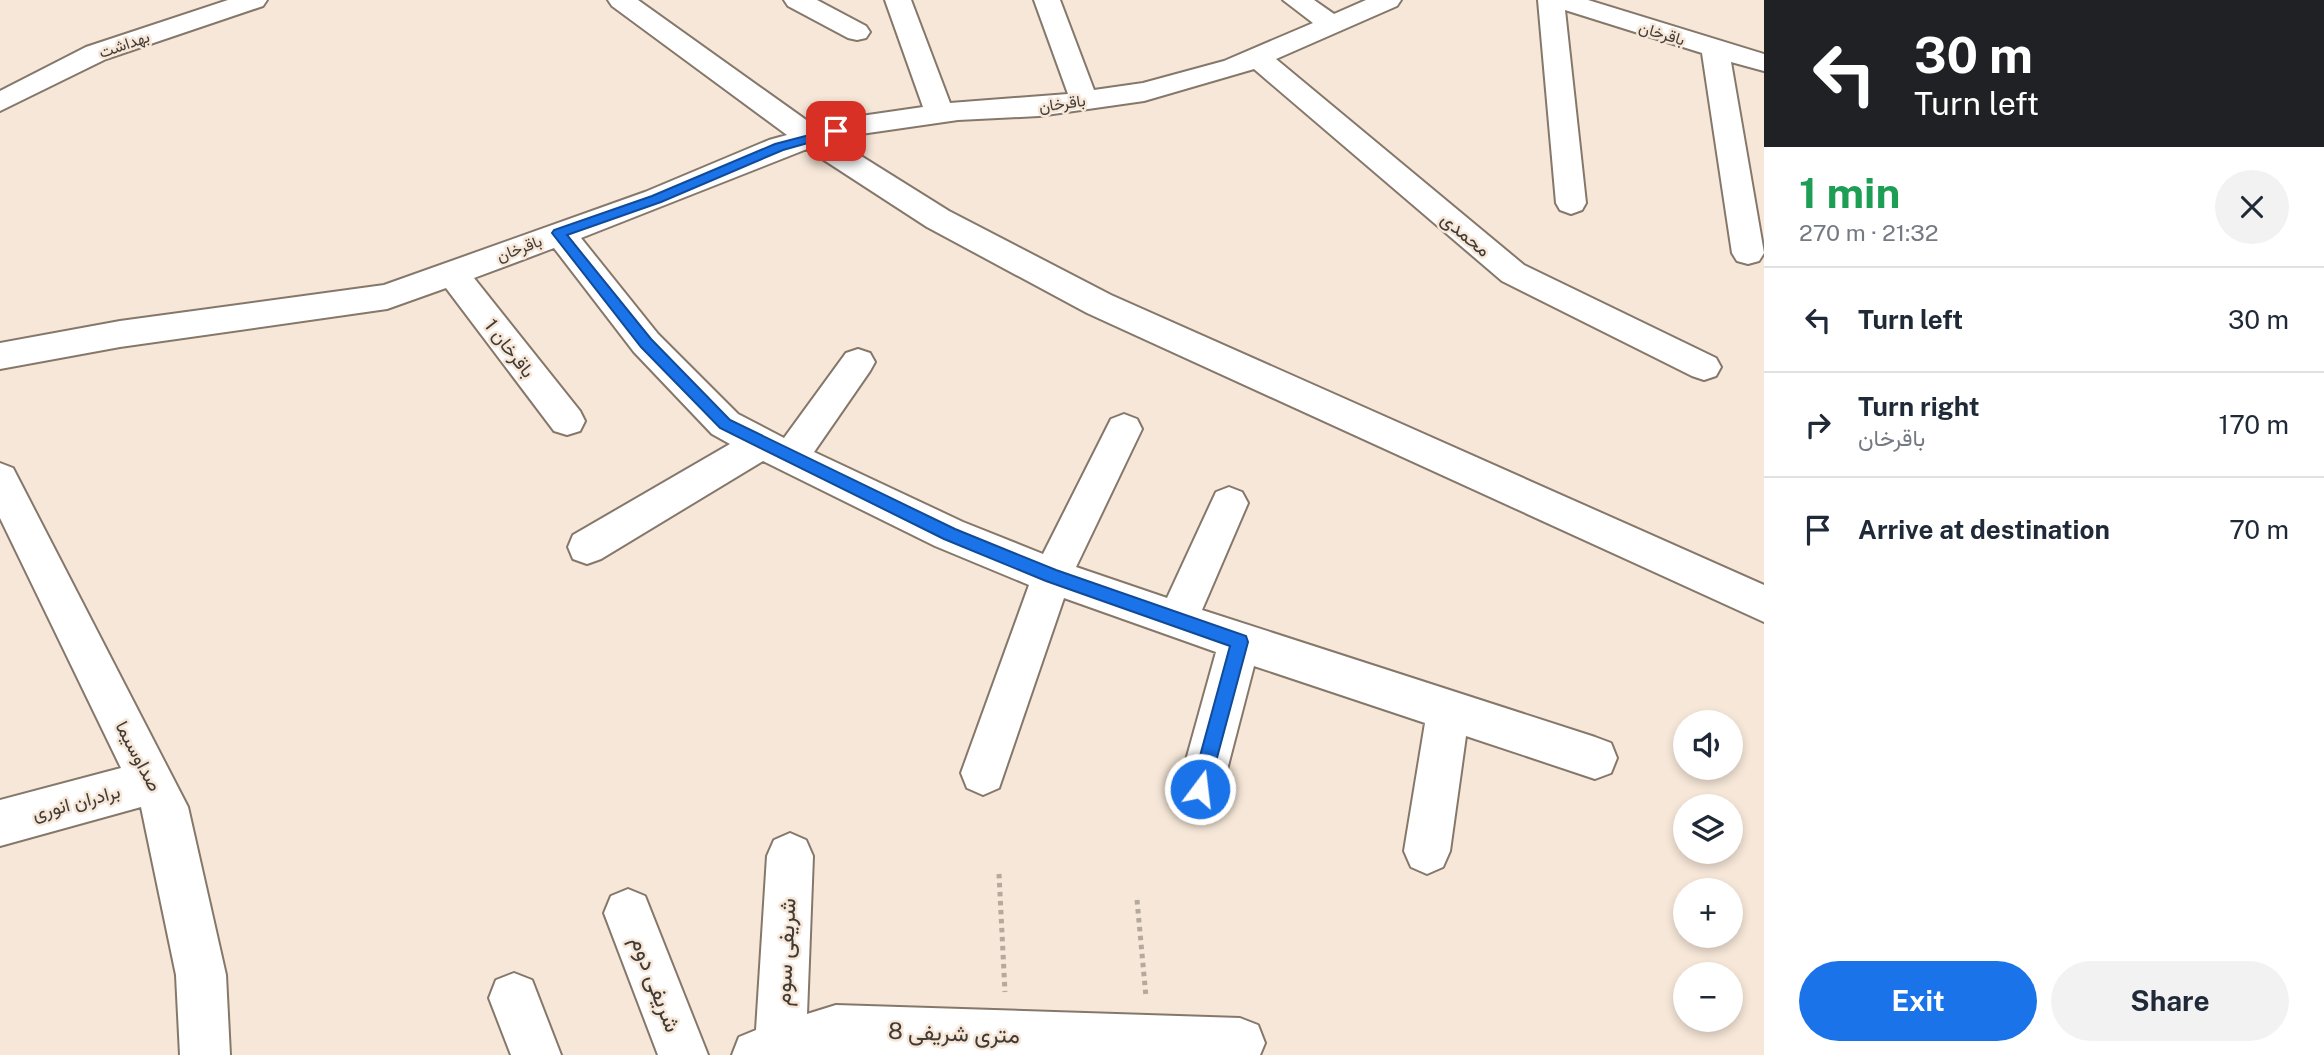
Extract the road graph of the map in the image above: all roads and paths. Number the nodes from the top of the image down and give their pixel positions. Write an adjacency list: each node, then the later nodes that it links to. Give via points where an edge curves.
1 (254, 0): 16 (street, بهداشت, via 96,53)
2 (621, 0): 18 (street)
3 (797, 0): 11 (street)
4 (898, 0): 17 (street)
5 (1047, 0): 15 (street)
6 (1296, 0): 10 (street)
7 (1388, 0): 10 (street, باقرخان)
8 (1551, 0): 19 (street)
9 (1560, 0): 12 (street, باقرخان)
10 (1332, 24): 13 (street, باقرخان)
11 (857, 32)
12 (1715, 49): 14 (street, باقرخان); 21 (street)
13 (1257, 57): 15 (street, باقرخان, via 1144,92); 25 (street, محمدی, via 1513,273)
14 (1764, 63)
15 (1084, 100): 17 (street, باقرخان)
16 (0, 102)
17 (940, 114): 18 (street, باقرخان, via 861,125)
18 (811, 138): 20 (street, باقرخان); 33 (street, via 938,219 1099,304)
19 (1571, 203)
20 (559, 233): 22 (street, باقرخان); 28 (street, via 646,343 725,424)
21 (1748, 253)
22 (453, 274): 23 (street, باقرخان, via 387,297 120,334); 26 (street, باقرخان 1)
23 (0, 356)
24 (858, 362): 28 (street)
25 (1704, 367)
26 (567, 421)
27 (1124, 429): 32 (street)
28 (776, 451): 31 (street); 32 (street, via 950,534)
29 (0, 479): 39 (street, صداوسیما)
30 (1229, 503): 34 (street)
31 (587, 547)
32 (1052, 576): 34 (street); 38 (street)
33 (1764, 604)
34 (1178, 620): 35 (street)
35 (1240, 642): 36 (street); 40 (street)
36 (1448, 710): 37 (street); 42 (street)
37 (1595, 758)
38 (983, 773)
39 (152, 782): 41 (street, برادران انوری); 52 (street, صداوسیما, via 165,807 201,975)
40 (1200, 789)
41 (0, 823)
42 (1427, 851)
43 (790, 856): 51 (street, شریفی سوم)
44 (999, 874): 50 (path)
45 (1137, 900): 48 (path)
46 (628, 913): 54 (street, شریفی دوم)
47 (514, 998): 53 (street)
48 (1150, 1040): 49 (street, 8 متری شریفی); 50 (street, 8 متری شریفی)
49 (1240, 1042)
50 (1010, 1045): 51 (street, 8 متری شریفی, via 836,1030)
51 (769, 1051)
52 (205, 1055)
53 (536, 1055)
54 (683, 1055)

